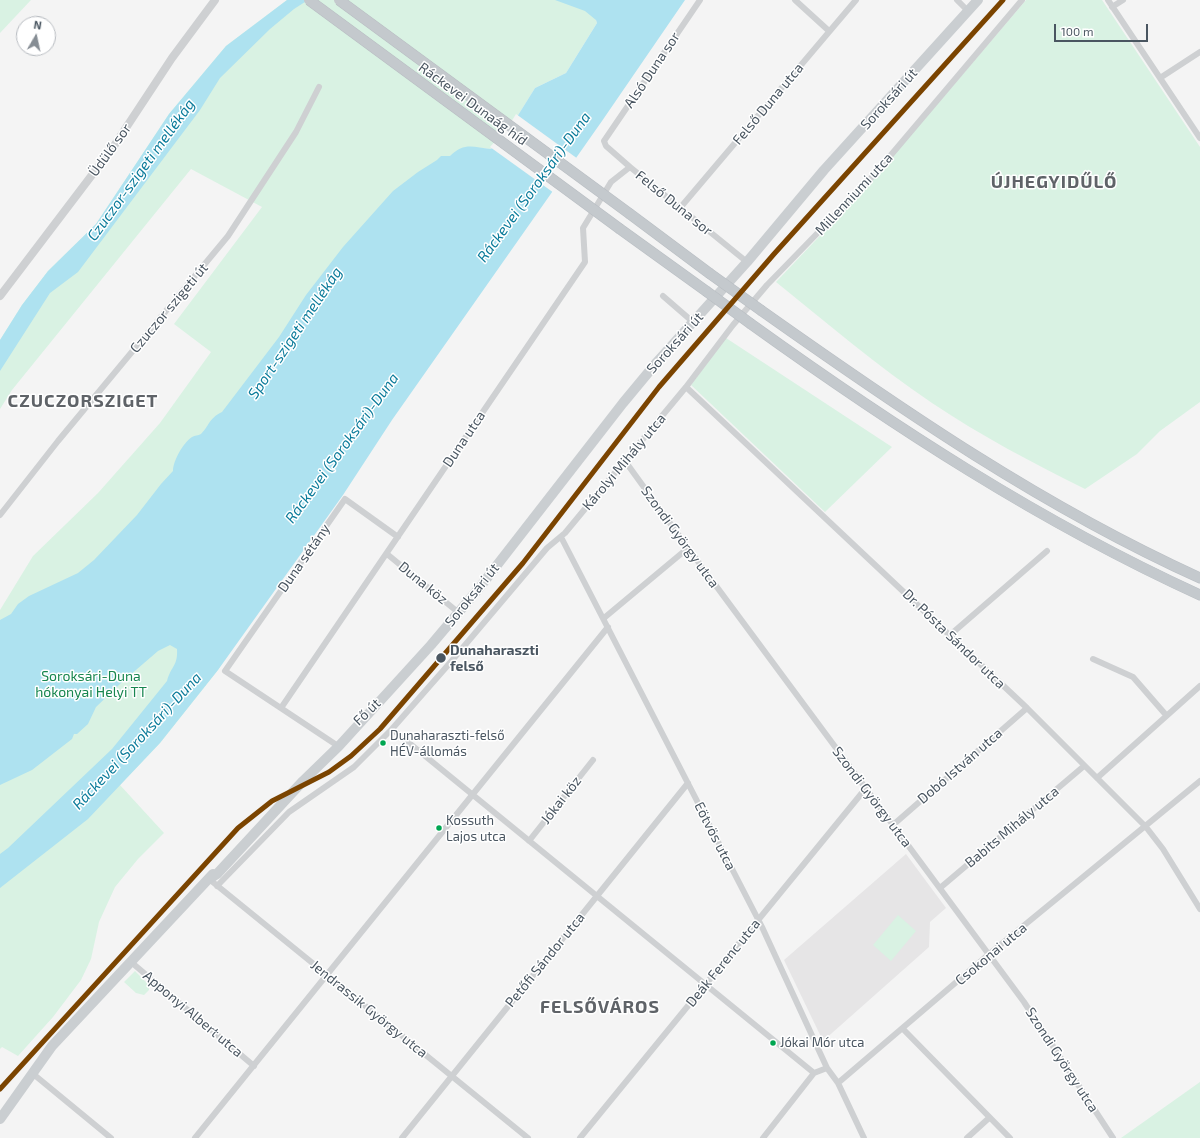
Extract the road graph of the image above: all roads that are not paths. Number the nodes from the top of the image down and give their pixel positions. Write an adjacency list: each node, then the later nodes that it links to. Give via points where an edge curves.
1 (215, 0): 23 (street, Üdülő sor, via 172,58 114,146)
2 (309, 0): 35 (highway, Ráckevei Dunaág híd, bridge, via 751,324 904,428 1011,496 1118,555)
3 (339, 0): 34 (highway, Ráckevei Dunaág híd, bridge, via 709,273 911,415 1003,474 1112,535)
4 (700, 0): 19 (street, Alsó Duna sor)
5 (795, 0): 14 (street)
6 (856, 0): 14 (street, Felső Duna utca)
7 (957, 0): 13 (street)
8 (978, 0): 13 (main road, Soroksári út)
9 (1022, 0): 26 (street, Millenniumi utca, via 874,175 767,285)
10 (1108, 0): 12 (street)
11 (1123, 0): 12 (street)
12 (1112, 7): 16 (street)
13 (968, 11): 22 (main road, Soroksári út, via 824,170)
14 (829, 32): 21 (street, Felső Duna utca)
15 (1200, 52): 16 (street)
16 (1160, 78): 18 (street)
17 (319, 87): 28 (street, Czuczor szigeti út, via 296,132 228,236)
18 (1200, 138)
19 (604, 141): 20 (street, Felső Duna sor, via 606,146)
20 (630, 167): 21 (street, Felső Duna sor); 29 (street, Duna utca, via 611,182 583,228 585,262)
21 (680, 208): 22 (street, Felső Duna sor)
22 (746, 262): 25 (main road, Soroksári út)
23 (0, 296)
24 (663, 296): 25 (street)
25 (693, 322): 36 (main road, Soroksári út, via 623,403)
26 (686, 387): 27 (street, Károlyi Mihály utca); 39 (street, Dr. Pósta Sándor utca)
27 (625, 461): 30 (street, Károlyi Mihály utca); 31 (street, Szondi György utca)
28 (0, 515)
29 (398, 536): 33 (street, Duna utca); 43 (street, Duna sétány, via 345,499 225,671)
30 (561, 537): 37 (street, Eötvös utca); 46 (street, Fő út, via 547,548)
31 (688, 548): 37 (street); 53 (street, Szondi György utca)
32 (1047, 551): 39 (street)
33 (387, 554): 36 (street, Duna köz); 43 (street, Duna utca)
34 (1200, 578)
35 (1200, 595)
36 (459, 613): 42 (main road, Soroksári út)
37 (604, 618): 38 (street, Eötvös utca)
38 (608, 627): 52 (street, Eötvös utca); 54 (street)
39 (950, 635): 44 (street, Dr. Pósta Sándor utca)
40 (1093, 659): 45 (street, via 1133,677)
41 (1200, 686): 45 (street)
42 (384, 695): 47 (main road, Fő út); 58 (main road, Fő út, via 217,874)
43 (280, 708): 47 (street)
44 (1027, 708): 49 (street, Dr. Pósta Sándor utca); 55 (street, Dobó István utca)
45 (1166, 715): 50 (street)
46 (392, 729): 54 (street); 58 (street, Fő út, via 354,767 290,812)
47 (335, 744): 58 (main road, Fő út, via 284,794)
48 (594, 760): 57 (street, Jókai köz)
49 (1084, 766): 50 (street, Dr. Pósta Sándor utca); 59 (street, Babits Mihály utca)
50 (1096, 778): 56 (street, Dr. Pósta Sándor utca)
51 (1200, 781): 56 (street, Csokonai utca)
52 (688, 783): 60 (street, Petőfi Sándor utca); 62 (street, Eötvös utca)
53 (866, 788): 55 (street, Szondi György utca); 62 (street, Deák Ferenc utca)
54 (472, 795): 57 (street); 65 (street)
55 (893, 825): 59 (street, Szondi György utca)
56 (1146, 827): 61 (street, Dr. Pósta Sándor utca, via 1163,849); 63 (street, Csokonai utca)
57 (529, 841): 60 (street)
58 (213, 883): 64 (main road, Fő út); 65 (street, Jendrassik György utca)
59 (940, 888): 63 (street, Szondi György utca)
60 (596, 896): 66 (street); 72 (street, Petőfi Sándor utca)
61 (1200, 909)
62 (758, 920): 66 (street, Deák Ferenc utca); 69 (street, Eötvös utca)
63 (988, 955): 67 (street, Csokonai utca); 85 (street, Szondi György utca, via 1024,1002)
64 (131, 962): 68 (street, Apponyi Albert utca); 70 (main road, Fő út, via 58,1040)
65 (328, 975): 68 (street); 72 (street, Jendrassik György utca)
66 (706, 985): 71 (street); 80 (street, Deák Ferenc utca)
67 (903, 1029): 73 (street, Csokonai utca); 74 (street)
68 (254, 1066): 77 (street)
69 (827, 1068): 71 (street); 73 (street, Eötvös utca)
70 (32, 1073): 75 (main road, Fő út); 76 (street)
71 (814, 1073): 81 (street)
72 (451, 1077): 78 (street, Petőfi Sándor utca); 79 (street, Jendrassik György utca)
73 (838, 1083): 82 (street, Eötvös utca)
74 (989, 1118): 83 (street); 84 (street)
75 (0, 1119)
76 (111, 1138)
77 (195, 1138)
78 (402, 1138)
79 (528, 1138)
80 (580, 1138)
81 (762, 1138)
82 (864, 1138)
83 (967, 1138)
84 (1010, 1138)
85 (1113, 1138)

